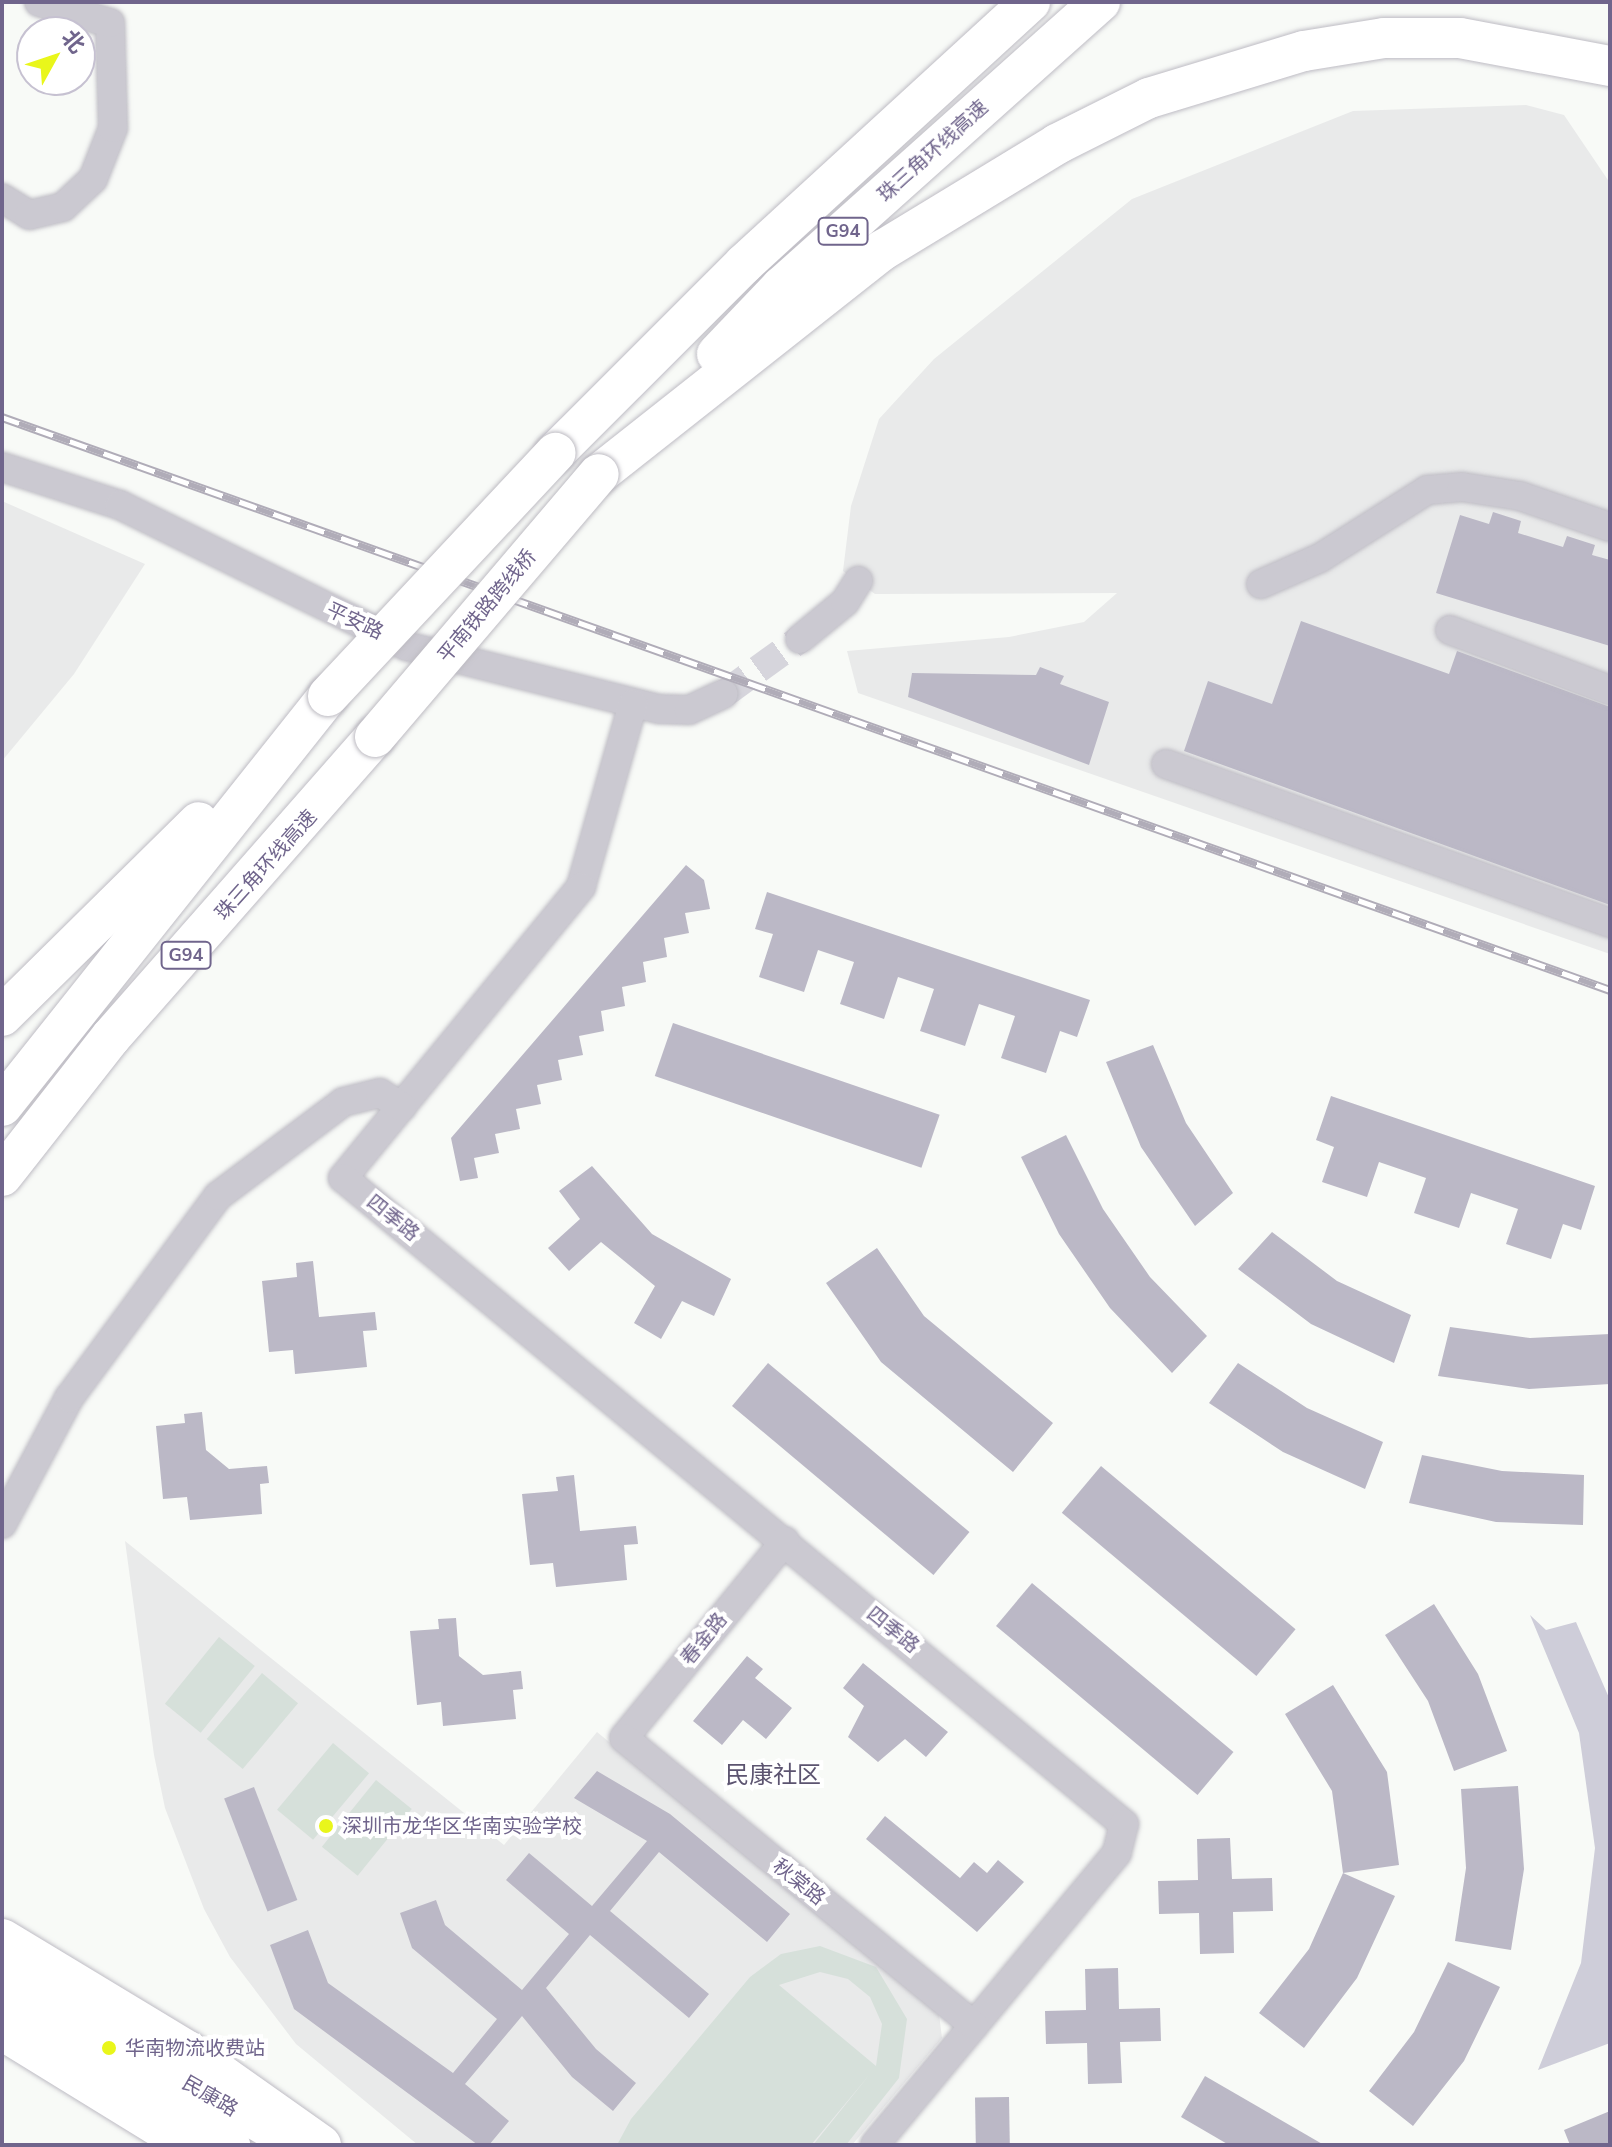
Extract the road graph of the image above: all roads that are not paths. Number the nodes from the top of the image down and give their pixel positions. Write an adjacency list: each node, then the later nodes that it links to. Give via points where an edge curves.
1 (39, 2): 5 (street, via 110,23 115,119 101,165 79,196 47,214)
2 (1030, 2): 15 (highway, G94, bridge, via 744,264 555,453)
3 (1100, 2): 7 (highway, 珠三角环线高速 / G94, via 781,287)
4 (1610, 66): 7 (highway, via 1460,38 1384,38 1304,51 1149,98 1057,144 883,250)
5 (6, 203)
6 (2, 467): 16 (street, 平安路, via 120,505 406,646)
7 (599, 474): 17 (highway, 平南铁路跨线桥 / G94, bridge)
8 (1610, 527): 10 (street, via 1520,496 1462,487 1427,490 1320,558)
9 (858, 581): 12 (street, via 845,602)
10 (1261, 584)
11 (1450, 630): 13 (street)
12 (800, 639)
13 (1610, 690)
14 (724, 694): 16 (street, 平安路, via 689,710)
15 (328, 696): 21 (highway); 22 (highway, G94)
16 (633, 704): 23 (street, via 581,887)
17 (375, 737): 19 (highway, 珠三角环线高速 / G94)
18 (1166, 764): 20 (street)
19 (290, 840): 24 (highway, 珠三角环线高速 / G94, via 111,1037); 25 (highway)
20 (1610, 923)
21 (2, 1016)
22 (2, 1106)
23 (402, 1107): 26 (street, via 380,1093 343,1102 218,1196 69,1398); 27 (street, 四季路, via 343,1178)
24 (2, 1176)
25 (2, 1207)
26 (2, 1524)
27 (785, 1541): 28 (street, 春金路); 32 (street, 四季路, via 1124,1824 1117,1853)
28 (624, 1738): 32 (street, 秋棠路)
29 (2, 1939): 37 (highway, via 188,2051)
30 (2, 1974): 36 (main road, 民康路)
31 (2, 2004): 35 (main road, 民康路)
32 (974, 2026): 38 (street, 四季路)
33 (2, 2030): 34 (highway)
34 (189, 2145)
35 (233, 2145)
36 (294, 2145)
37 (321, 2145)
38 (875, 2145)

